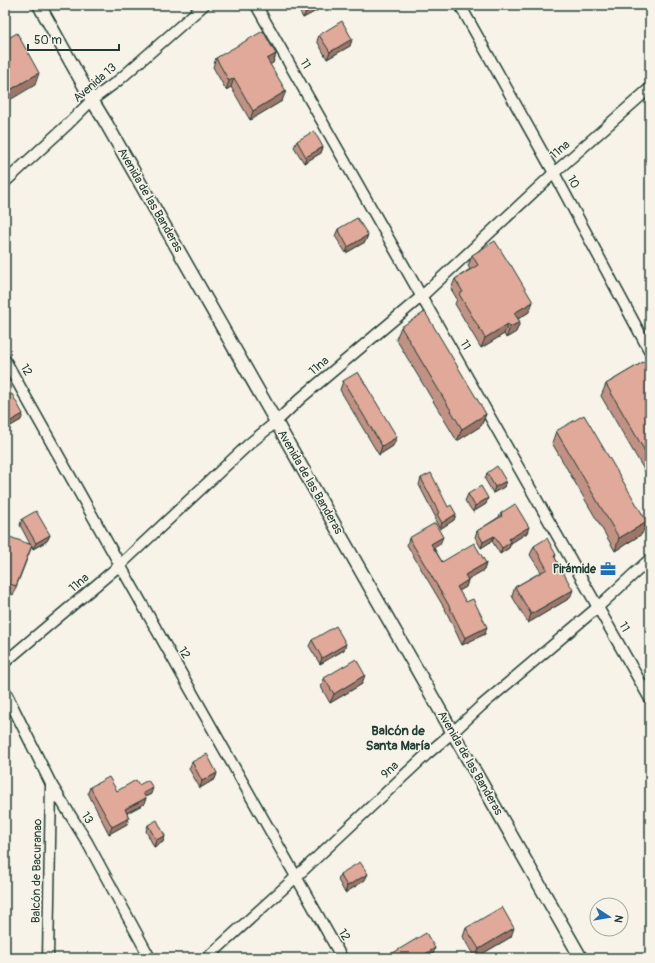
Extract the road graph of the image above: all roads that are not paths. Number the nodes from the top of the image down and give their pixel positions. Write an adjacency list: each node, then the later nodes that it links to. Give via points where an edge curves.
1 (39, 5): 6 (street, Avenida de las Banderas)
2 (204, 5): 6 (street, Avenida 13, via 119,80)
3 (256, 5): 9 (street, 11)
4 (460, 5): 7 (street, 10)
5 (650, 88): 7 (street, 11na)
6 (92, 100): 8 (street, Avenida 13); 12 (street, Avenida de las Banderas)
7 (554, 173): 9 (street, 11na); 10 (street, 10)
8 (5, 182)
9 (422, 296): 12 (street, 11na); 15 (street, 11)
10 (650, 352)
11 (5, 360): 14 (street, 12)
12 (276, 422): 14 (street, 11na, via 249,444); 19 (street, Avenida de las Banderas)
13 (650, 559): 15 (street, 9na)
14 (120, 565): 16 (street, 11na); 21 (street, 12)
15 (598, 607): 18 (street, 11); 19 (street, 9na)
16 (5, 662)
17 (5, 691): 20 (street, 13)
18 (650, 699)
19 (453, 732): 21 (street, 9na); 26 (street, Avenida de las Banderas)
20 (51, 784): 22 (street, Balcón de Bacuranao); 23 (street, 13, via 87,842)
21 (296, 877): 24 (street, 9na); 25 (street, 12)
22 (48, 958)
23 (150, 958)
24 (207, 958)
25 (342, 958)
26 (581, 958)

